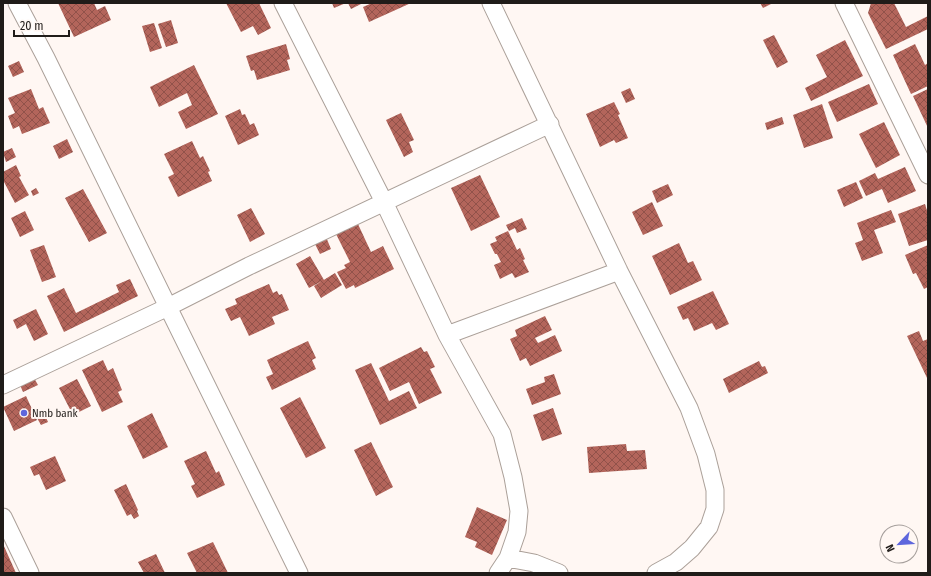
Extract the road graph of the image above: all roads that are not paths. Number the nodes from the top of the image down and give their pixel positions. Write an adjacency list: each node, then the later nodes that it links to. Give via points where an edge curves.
1 (17, 3): 9 (street)
2 (283, 3): 7 (street)
3 (491, 3): 5 (street)
4 (844, 3): 6 (street)
5 (550, 124): 7 (street); 8 (street)
6 (928, 175)
7 (384, 202): 9 (street, via 249,266); 10 (street)
8 (619, 271): 10 (street); 18 (street, via 689,408 706,454 715,490 715,509 709,527 692,548 676,562)
9 (168, 308): 11 (street); 15 (street)
10 (447, 335): 13 (street, via 502,434 519,511 517,532)
11 (3, 385)
12 (3, 517): 14 (street)
13 (508, 558): 16 (street); 17 (street, via 534,563)
14 (30, 573)
15 (299, 573)
16 (498, 573)
17 (559, 573)
18 (656, 573)

